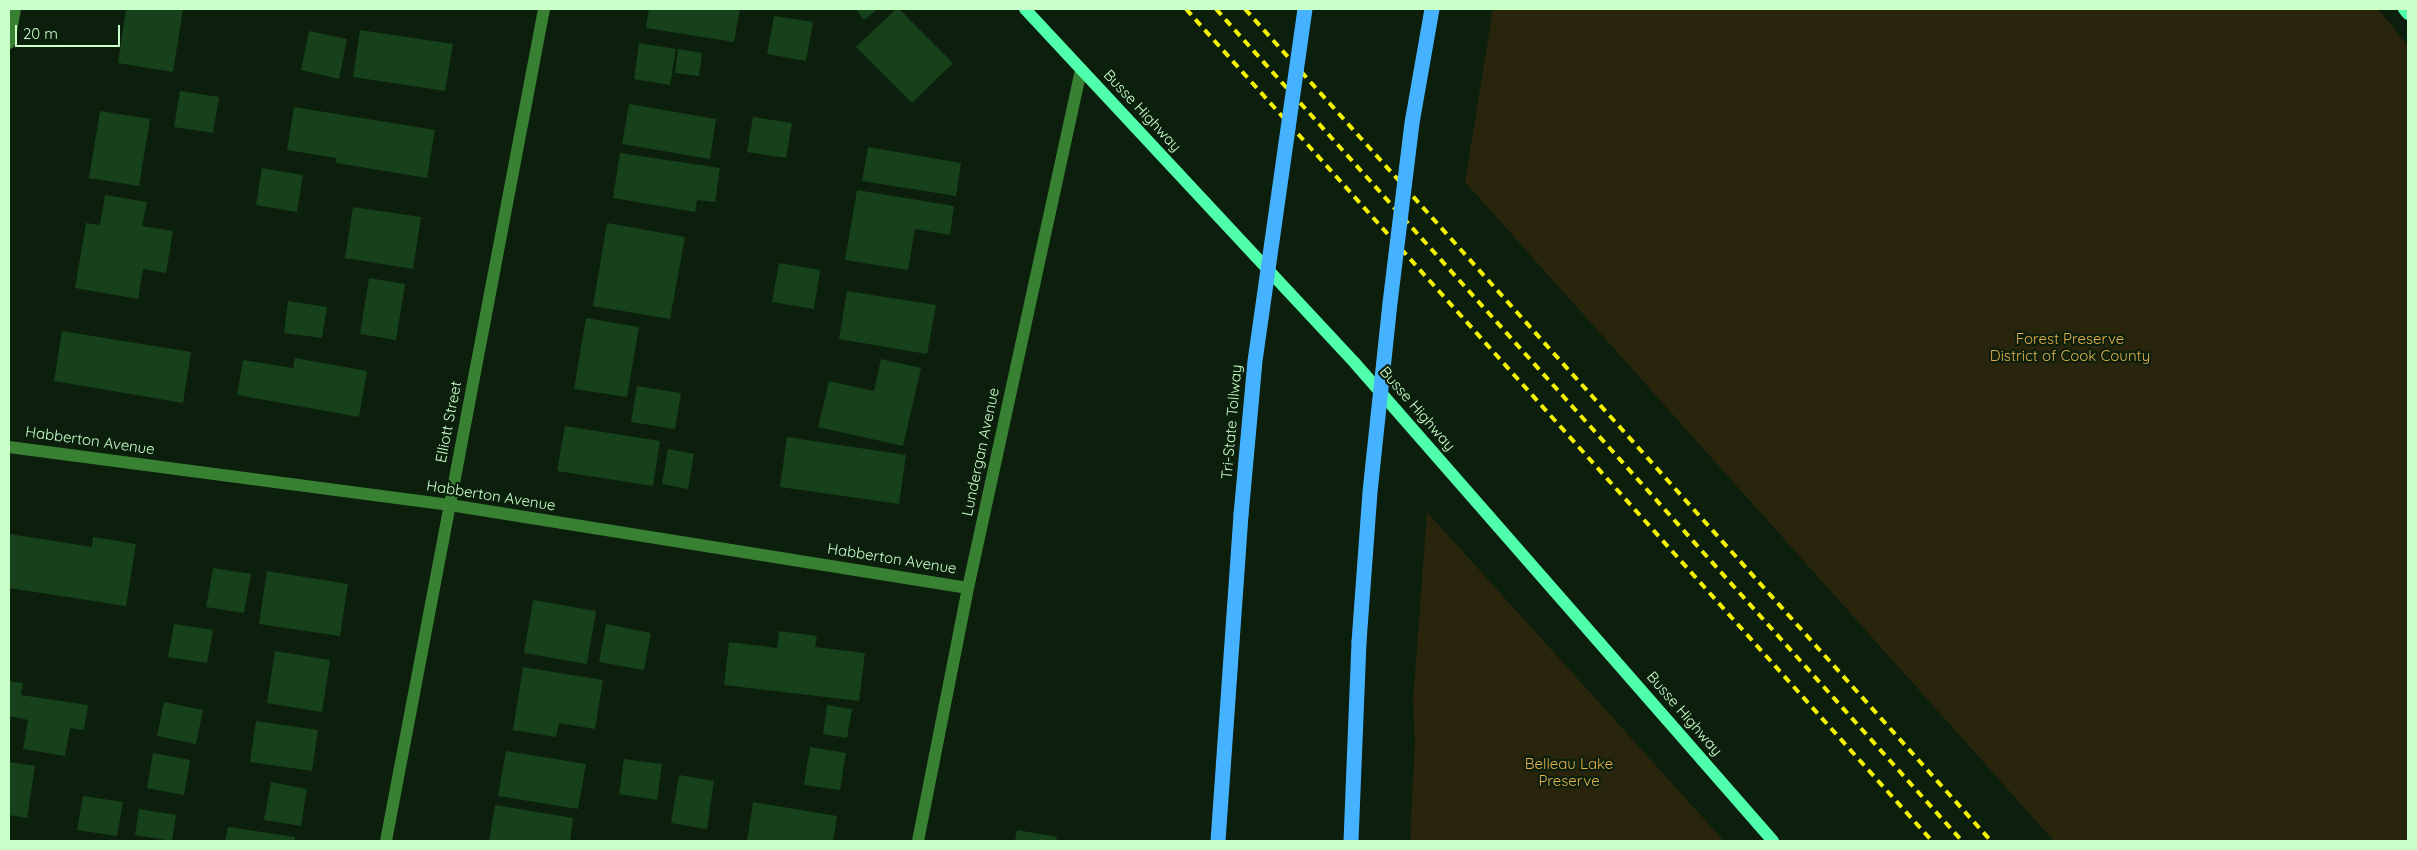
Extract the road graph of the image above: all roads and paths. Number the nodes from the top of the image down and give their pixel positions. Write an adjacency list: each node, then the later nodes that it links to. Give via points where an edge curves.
1 (16, 9): 8 (street)
2 (544, 9): 11 (street, Elliott Street)
3 (1025, 9): 9 (main road, Busse Highway)
4 (1305, 9): 15 (highway, Tri-State Tollway, bridge, via 1255,361)
5 (1432, 9): 16 (highway, bridge, via 1412,123 1370,492 1359,642)
6 (2404, 9): 7 (main road)
7 (2408, 14)
8 (9, 42)
9 (1081, 70): 12 (street, Lundergan Avenue); 17 (main road, Busse Highway, via 1354,362)
10 (9, 447): 11 (street, Habberton Avenue)
11 (450, 505): 12 (street, Habberton Avenue); 13 (street, Elliott Street)
12 (968, 588): 14 (street, Lundergan Avenue)
13 (386, 841)
14 (918, 841)
15 (1218, 841)
16 (1351, 841)
17 (1773, 841)

